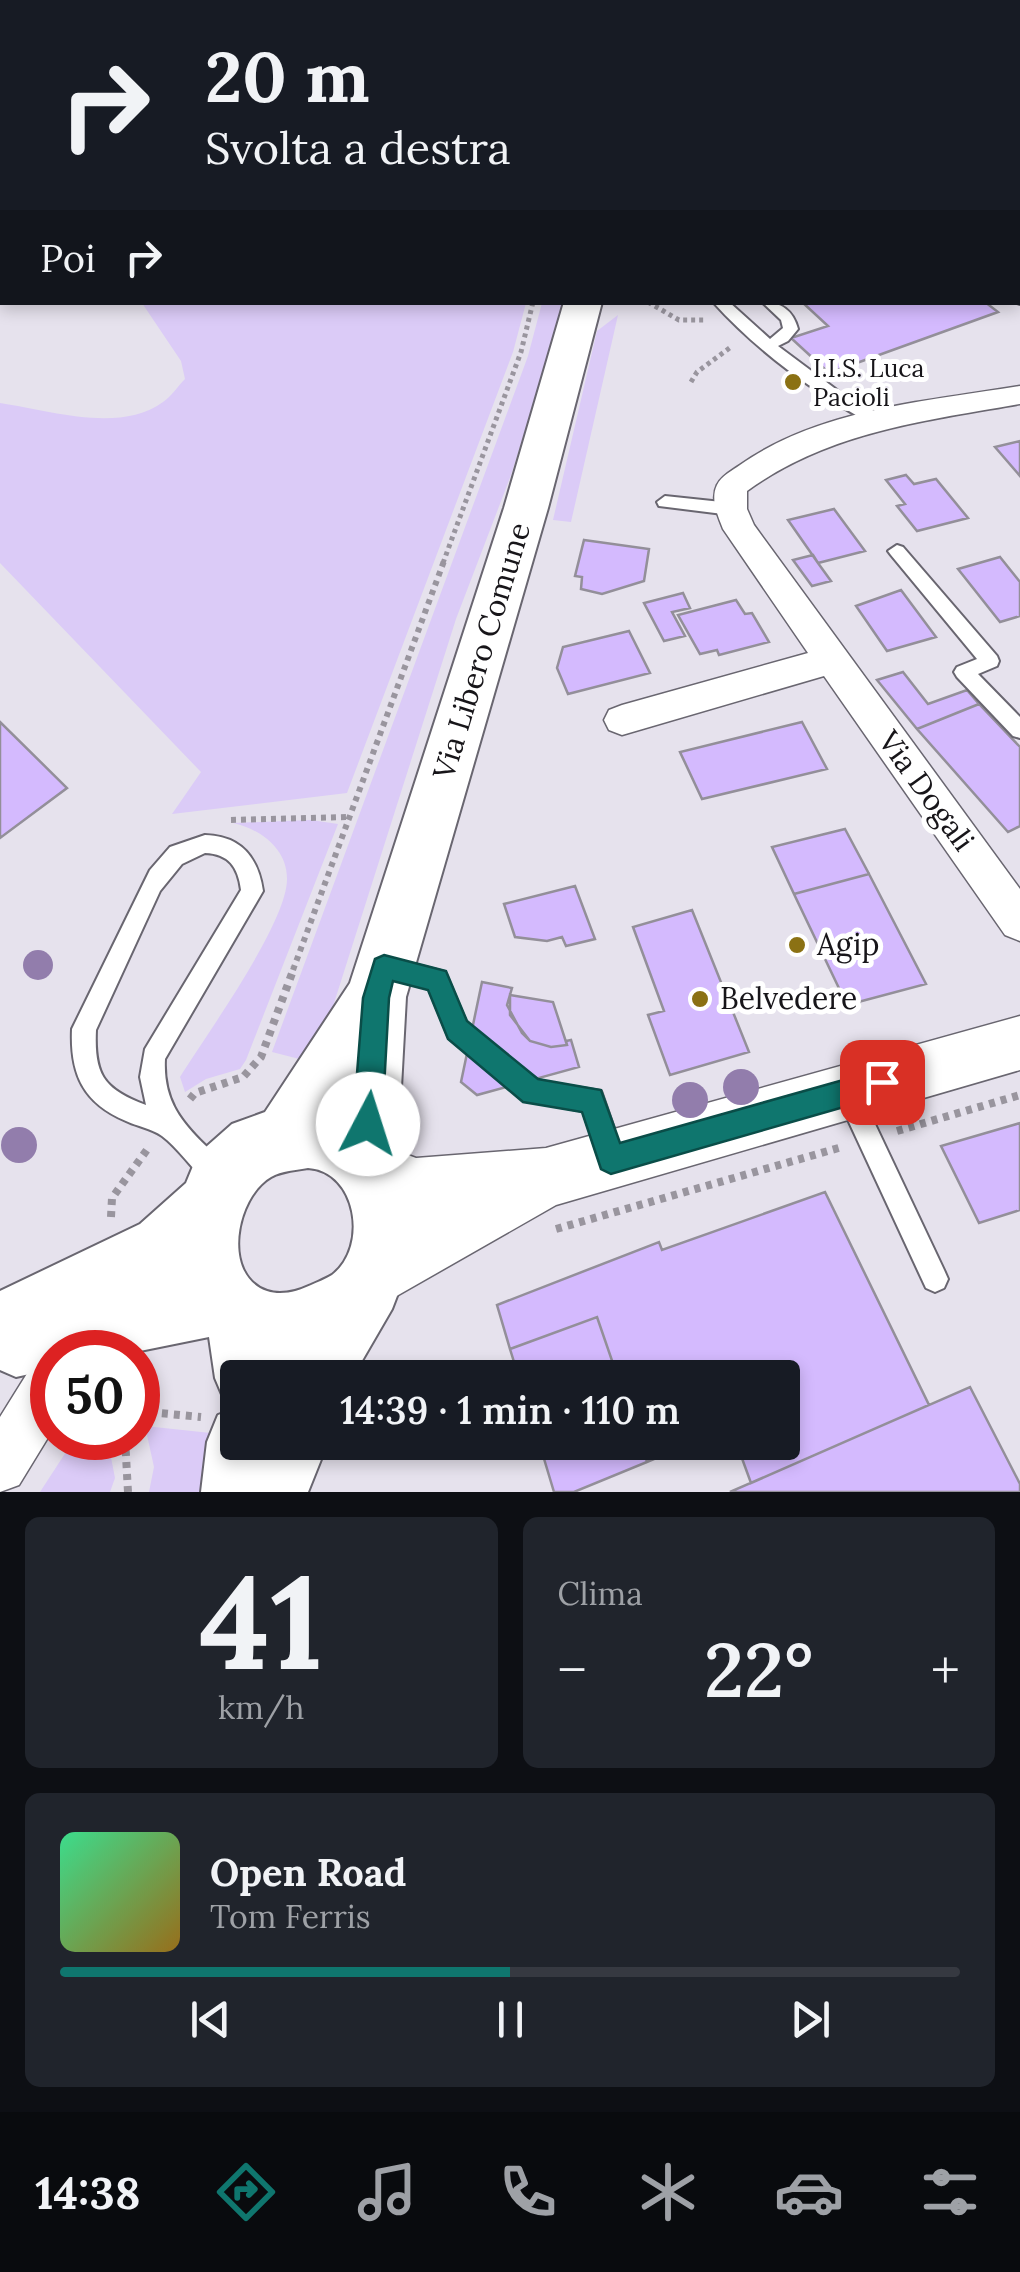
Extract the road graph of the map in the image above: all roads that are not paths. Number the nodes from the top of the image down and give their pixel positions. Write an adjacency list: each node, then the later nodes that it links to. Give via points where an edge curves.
1 (582, 305): 14 (main road, Via Libero Comune)
2 (773, 305): 4 (lane, via 791,329)
3 (726, 308): 4 (lane)
4 (766, 346): 6 (lane)
5 (1020, 395): 6 (street)
6 (879, 421): 8 (street, via 752,469 731,487)
7 (665, 502): 8 (lane)
8 (730, 508): 10 (street, Via Dogali)
9 (896, 551): 12 (lane, via 990,661 964,672)
10 (832, 660): 11 (street); 13 (street, Via Dogali)
11 (622, 720)
12 (1020, 730)
13 (1020, 922)
14 (380, 982): 18 (main road, Via Libero Comune); 19 (lane, via 437,980 458,1030 532,1092 592,1100); 20 (main road, Via Libero Comune, via 368,1124)
15 (1020, 1043): 16 (street)
16 (858, 1116): 19 (street); 23 (lane)
17 (168, 1124): 17 (lane, via 152,1096 153,1057 252,892 252,871 224,845 180,853 152,885 84,1029 82,1053 92,1084 108,1103); 21 (lane)
18 (287, 1136): 20 (main road, via 336,1140); 21 (main road, Via Libero Comune, via 251,1152)
19 (611, 1159): 22 (street)
20 (374, 1172): 22 (street, via 394,1184); 24 (main road, Via Libero Comune, via 388,1223)
21 (214, 1193): 25 (main road, Via Libero Comune, via 164,1248); 28 (main road, via 200,1240)
22 (549, 1204): 24 (street)
23 (935, 1278)
24 (363, 1289): 29 (main road, via 331,1318 272,1330); 30 (main road, Via Libero Comune)
25 (0, 1328)
26 (0, 1344): 27 (main road)
27 (30, 1349)
28 (232, 1360)
29 (246, 1360)
30 (325, 1360)
31 (160, 1364): 32 (main road)
32 (220, 1370)
33 (30, 1414): 36 (street)
34 (238, 1460): 37 (main road)
35 (283, 1460): 38 (main road)
36 (0, 1466)
37 (239, 1492)
38 (270, 1492)

